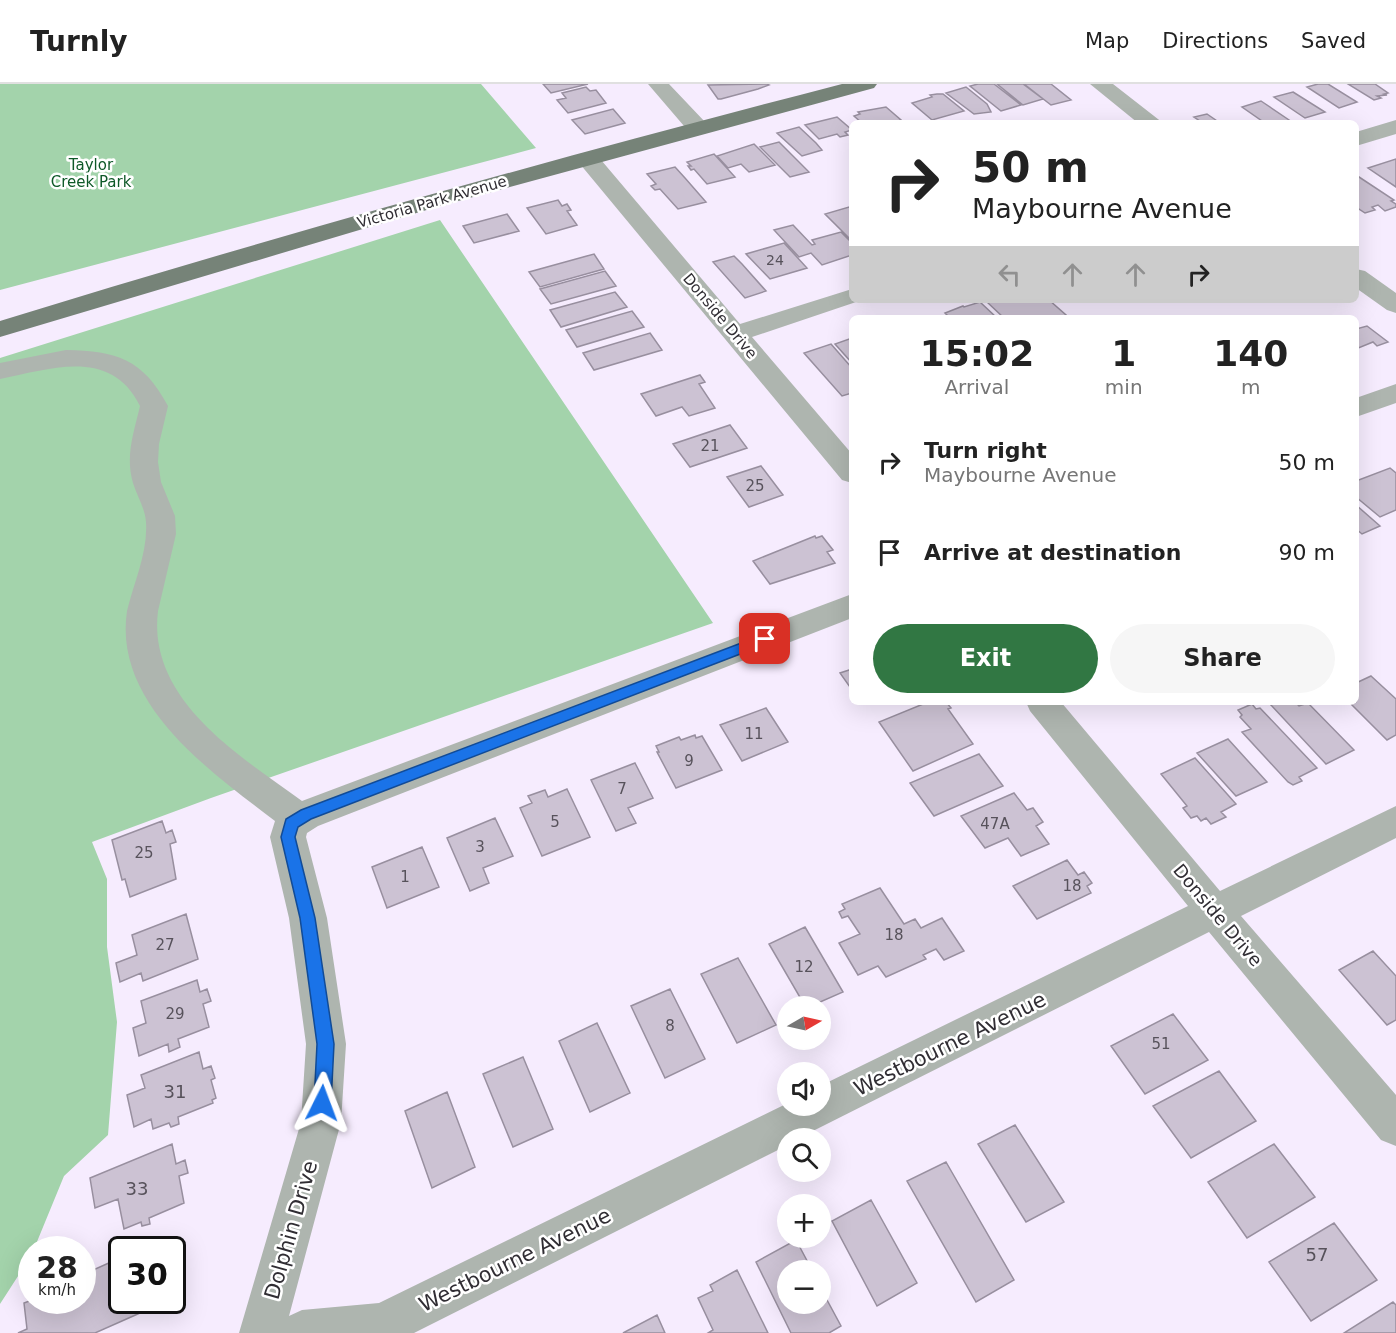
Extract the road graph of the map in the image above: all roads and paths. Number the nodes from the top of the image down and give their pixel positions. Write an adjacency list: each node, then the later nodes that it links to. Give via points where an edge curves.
1 (658, 84): 6 (street)
2 (867, 84): 6 (main road, Victoria Park Avenue)
3 (1100, 84): 4 (street)
4 (1148, 120)
5 (1396, 127): 7 (street)
6 (698, 128): 8 (main road, Victoria Park Avenue)
7 (1359, 138)
8 (588, 159): 12 (main road, Victoria Park Avenue, via 160,278); 13 (street, Donside Drive)
9 (1359, 278): 11 (street)
10 (849, 298): 13 (street)
11 (1396, 305)
12 (0, 329)
13 (734, 333): 17 (street, Donside Drive)
14 (0, 371): 20 (street, via 66,358 95,359 118,366 145,388 154,406 142,448 144,467 161,519 160,541 141,624 145,659 153,680 195,736)
15 (1396, 393): 16 (street)
16 (1359, 407)
17 (849, 469)
18 (849, 607): 20 (street)
19 (1044, 705): 22 (street, Donside Drive)
20 (303, 817): 24 (street, Dolphin Drive, via 291,824 288,837 308,918 326,1044 321,1122)
21 (1396, 820): 22 (street, Westbourne Avenue)
22 (1214, 911): 23 (street, Donside Drive); 25 (street, Westbourne Avenue, via 382,1325)
23 (1396, 1126)
24 (262, 1333)
25 (302, 1333)

